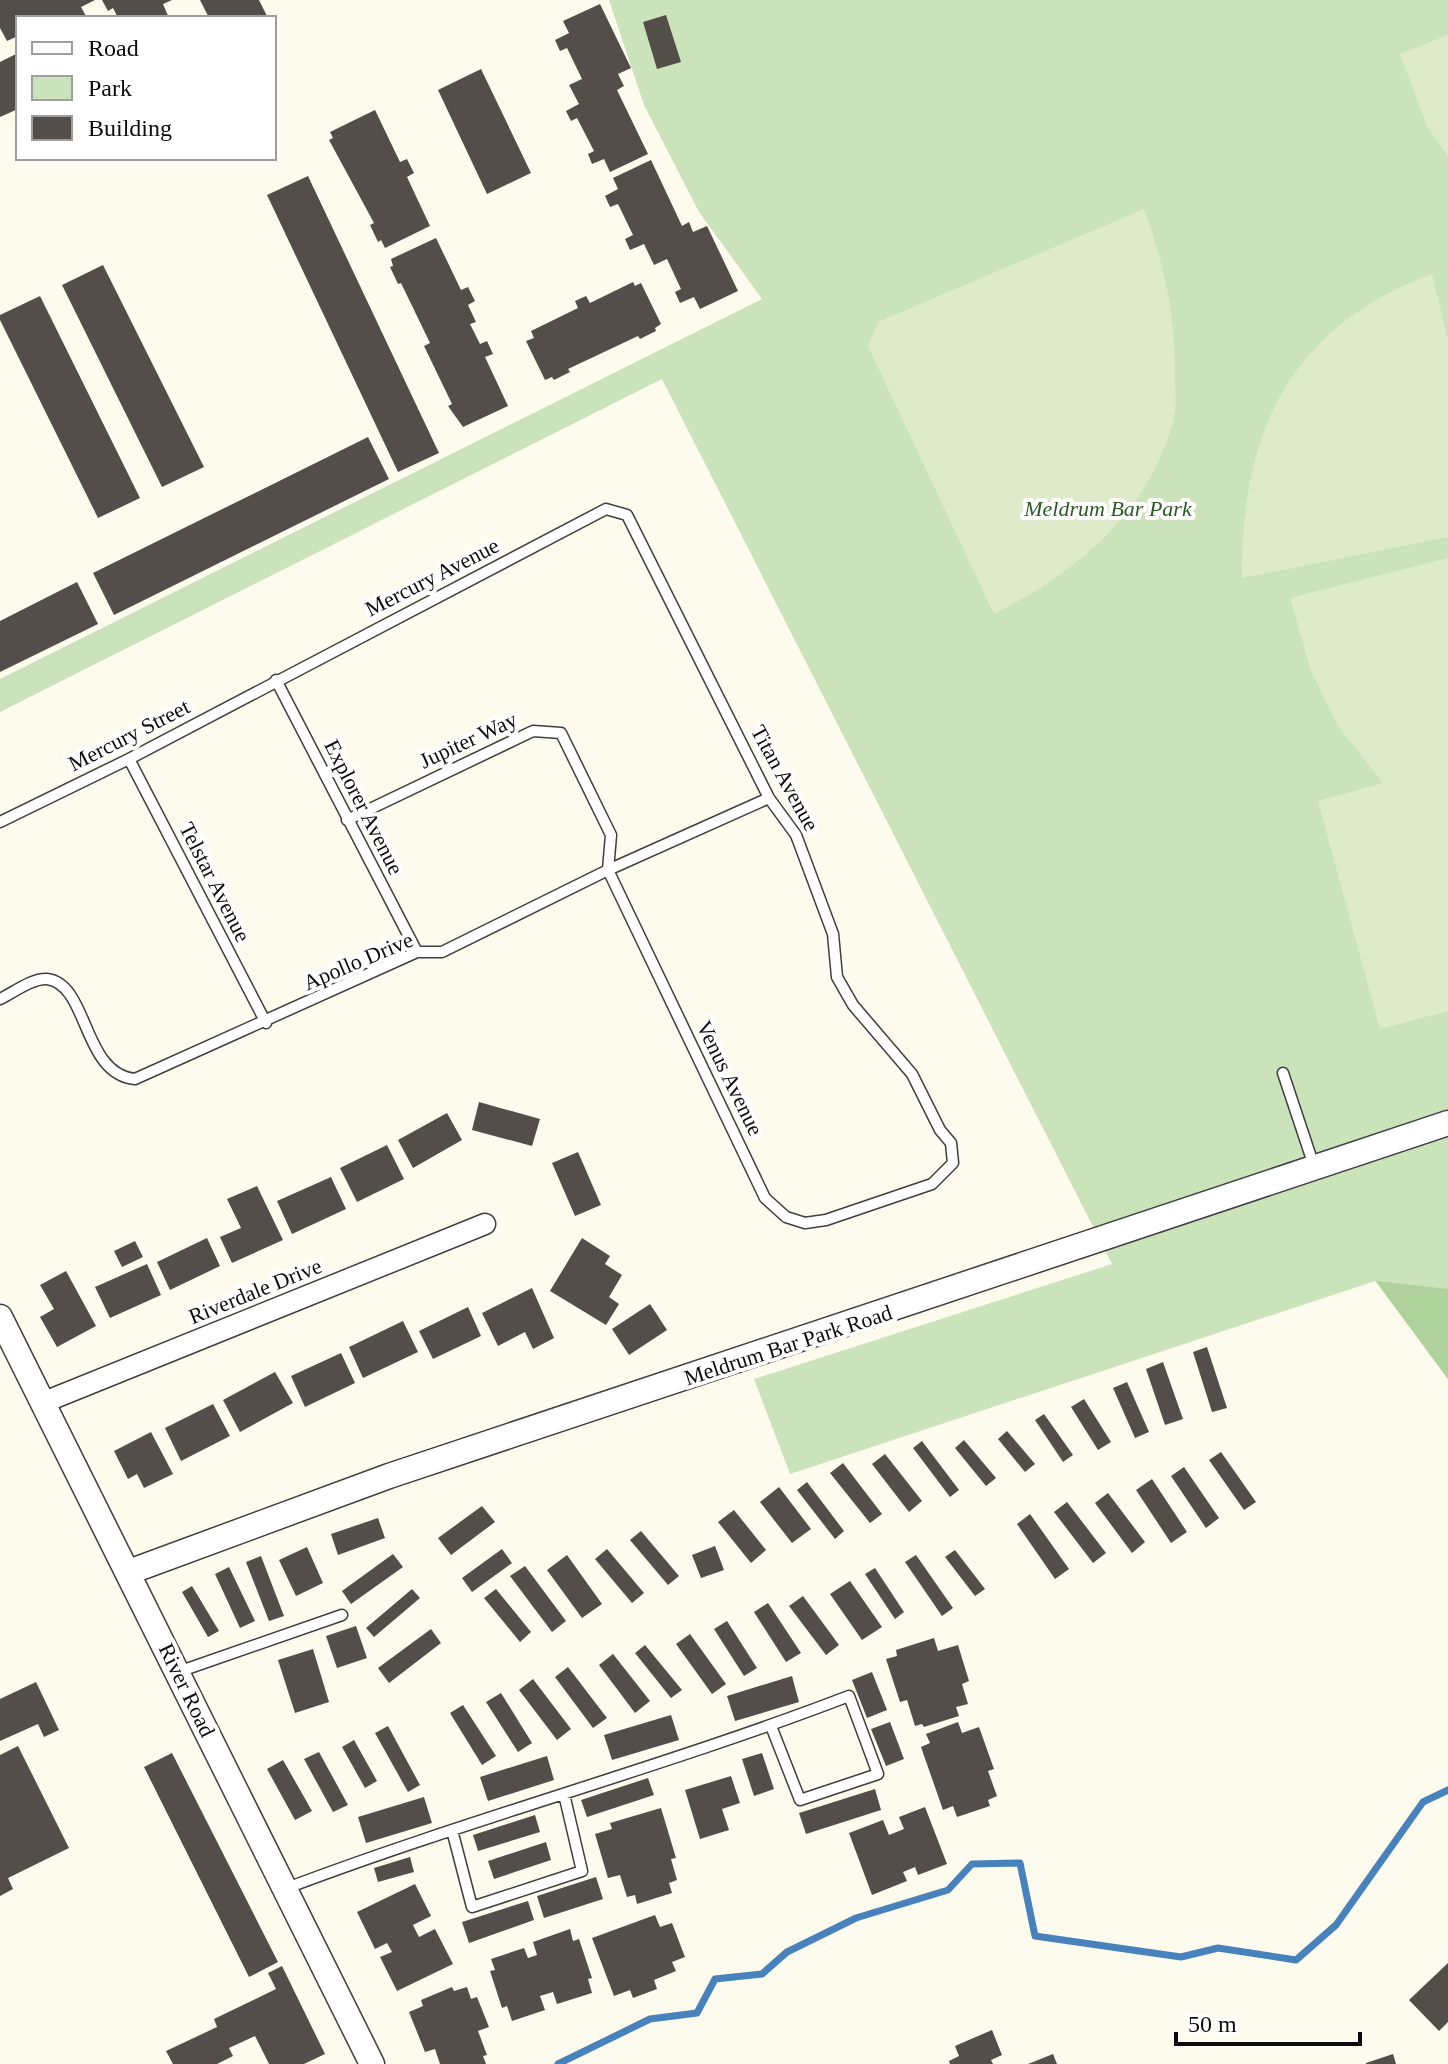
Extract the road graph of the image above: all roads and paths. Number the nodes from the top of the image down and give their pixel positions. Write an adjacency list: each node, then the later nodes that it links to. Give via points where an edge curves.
1 (606, 509): 2 (lane, Mercury Avenue); 4 (lane, Titan Avenue, via 627,515)
2 (276, 680): 3 (lane, Mercury Street); 5 (lane, Explorer Avenue)
3 (129, 759): 6 (lane, Mercury Street); 10 (lane, Telstar Avenue)
4 (769, 798): 7 (lane, Apollo Drive); 14 (lane, Titan Avenue, via 796,835 833,934 837,977 853,1005 912,1074 951,1143 953,1163 945,1174 932,1184)
5 (347, 820): 7 (lane, Jupiter Way, via 533,731 561,733 611,835); 8 (lane, Explorer Avenue)
6 (0, 822)
7 (608, 870): 8 (lane, Apollo Drive, via 442,952); 14 (lane, Venus Avenue, via 765,1198 786,1217 805,1223)
8 (417, 952): 10 (lane, Apollo Drive)
9 (0, 999): 10 (lane, Apollo Drive, via 37,981 58,984 68,993 100,1057 121,1078 135,1079)
10 (266, 1023)
11 (1283, 1073): 13 (lane)
12 (1448, 1123): 13 (street, Meldrum Bar Park Road)
13 (1314, 1166): 18 (street, Meldrum Bar Park Road, via 389,1476)
14 (871, 1205)
15 (485, 1224): 17 (street, Riverdale Drive)
16 (0, 1317): 17 (street, River Road)
17 (42, 1403): 18 (street, River Road)
18 (129, 1572): 20 (street, River Road)
19 (342, 1615): 20 (lane)
20 (178, 1672): 24 (street, River Road)
21 (771, 1726): 21 (lane, via 849,1696 878,1774 800,1800); 22 (lane)
22 (564, 1794): 23 (lane); 23 (lane, via 582,1871 472,1907)
23 (452, 1830): 24 (lane)
24 (287, 1888): 25 (street, River Road)
25 (372, 2064)

